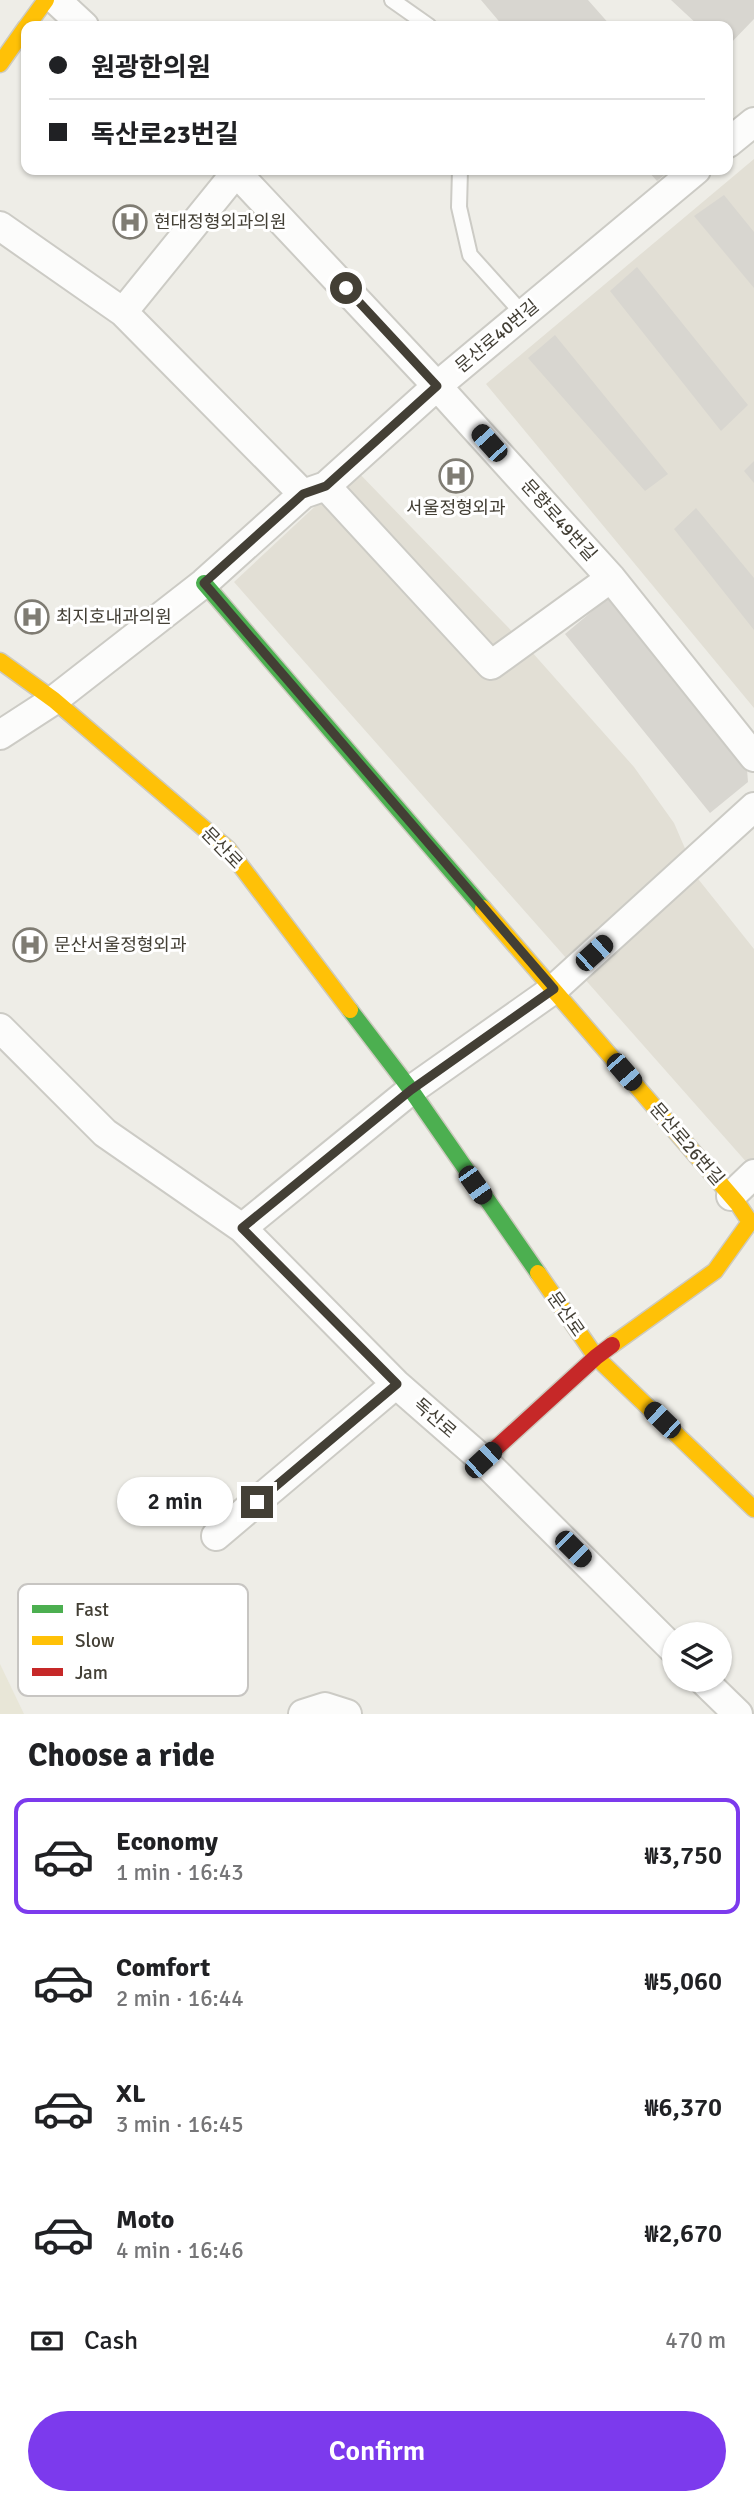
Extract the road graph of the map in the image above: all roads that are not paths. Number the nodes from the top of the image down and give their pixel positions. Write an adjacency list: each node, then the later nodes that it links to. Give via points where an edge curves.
1 (46, 0): 4 (street)
2 (56, 0): 5 (street)
3 (393, 0): 6 (lane)
4 (31, 21)
5 (78, 21)
6 (422, 21)
7 (21, 35): 8 (street)
8 (0, 64)
9 (754, 122): 10 (street)
10 (733, 139)
11 (232, 175): 16 (street)
12 (241, 175): 18 (street, 문향로49번길)
13 (460, 175): 17 (lane, via 459,207 470,255)
14 (690, 175): 17 (street, 문산로40번길)
15 (0, 226): 16 (street)
16 (122, 312): 19 (street)
17 (523, 314): 18 (street, 문산로40번길)
18 (437, 386): 19 (street, 문산로40번길); 20 (street, 문향로49번길)
19 (314, 490): 20 (street, via 491,665); 21 (street, 문산로40번길)
20 (611, 578): 25 (street, 문향로49번길)
21 (204, 583): 23 (street, 문산로40번길); 27 (street)
22 (0, 661): 23 (street, 문산로)
23 (54, 700): 24 (street); 29 (street, 문산로, via 228,849)
24 (0, 735)
25 (754, 757)
26 (754, 807): 27 (street)
27 (554, 989): 29 (street); 31 (street, 문산로26번길)
28 (0, 1028): 32 (street, 독산로, via 105,1133)
29 (411, 1090): 32 (street); 33 (street, 문산로)
30 (754, 1174): 31 (street)
31 (735, 1200): 33 (street, via 750,1222 715,1271)
32 (242, 1228): 34 (street, 독산로)
33 (596, 1357): 35 (street); 36 (street, 문산로)
34 (397, 1384): 35 (street, 독산로); 37 (street)
35 (483, 1460): 38 (street, 독산로)
36 (754, 1509)
37 (216, 1536)
38 (662, 1638)
39 (714, 1692): 40 (street)
40 (734, 1713)
41 (303, 1714): 42 (street, via 325,1707)
42 (347, 1714)

